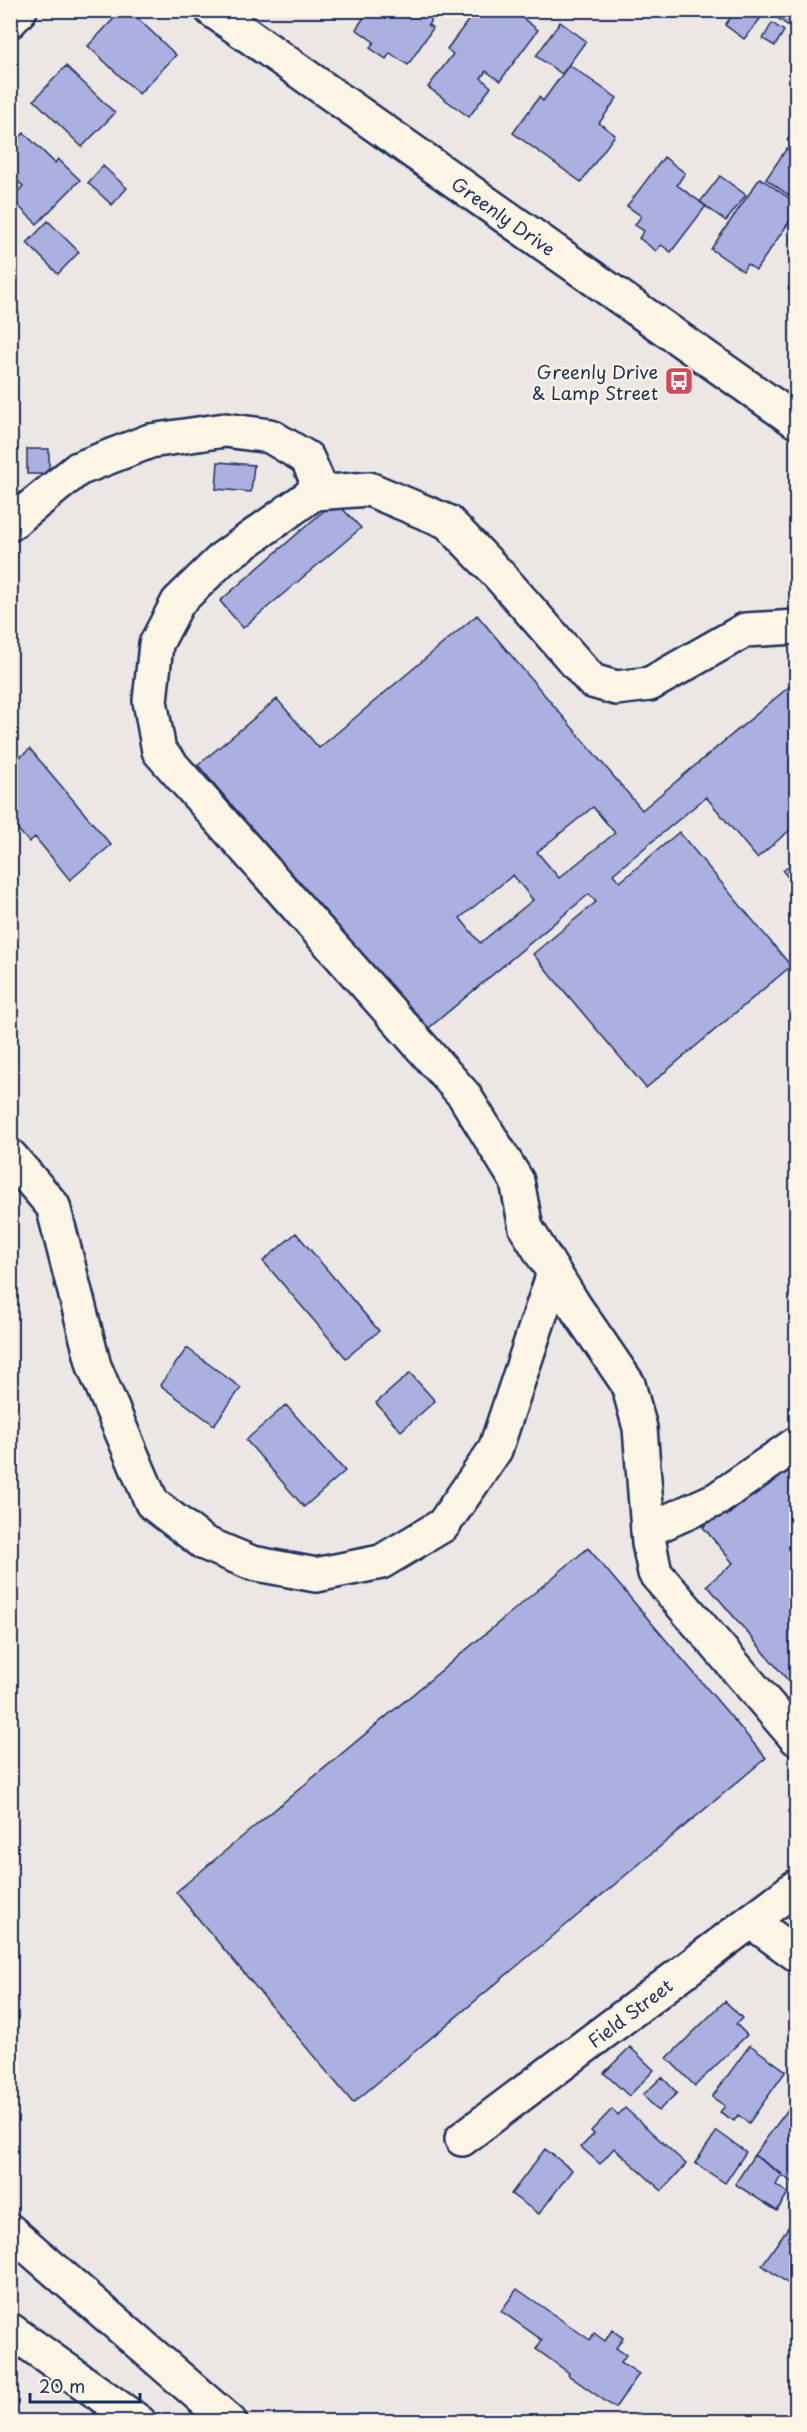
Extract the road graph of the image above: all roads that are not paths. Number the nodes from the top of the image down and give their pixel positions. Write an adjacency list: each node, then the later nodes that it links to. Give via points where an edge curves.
1 (20, 10): 3 (main road)
2 (212, 10): 4 (main road, Greenly Drive)
3 (10, 21)
4 (796, 421)
5 (314, 493): 6 (main road, via 316,478 307,458 270,436 225,430 150,441 78,469); 7 (main road, via 369,489 448,522 592,681 616,688 650,684 746,630); 9 (main road, via 223,558 178,602 156,644 150,702 159,751 464,1095 517,1181 526,1228)
6 (10, 524)
7 (796, 627)
8 (10, 1156): 9 (main road, via 53,1206 94,1366 153,1503 204,1543 252,1563 316,1575 381,1562 443,1526 495,1450)
9 (554, 1273): 11 (main road, via 628,1384 640,1428)
10 (796, 1444): 11 (main road, via 717,1499)
11 (648, 1530): 12 (main road, via 655,1573)
12 (796, 1738)
13 (796, 1887): 14 (main road, Field Street)
14 (752, 1922): 15 (main road); 16 (main road, Field Street)
15 (796, 1954)
16 (462, 2139)
17 (10, 2231): 20 (main road)
18 (10, 2330): 19 (main road)
19 (139, 2421)
20 (230, 2421)

